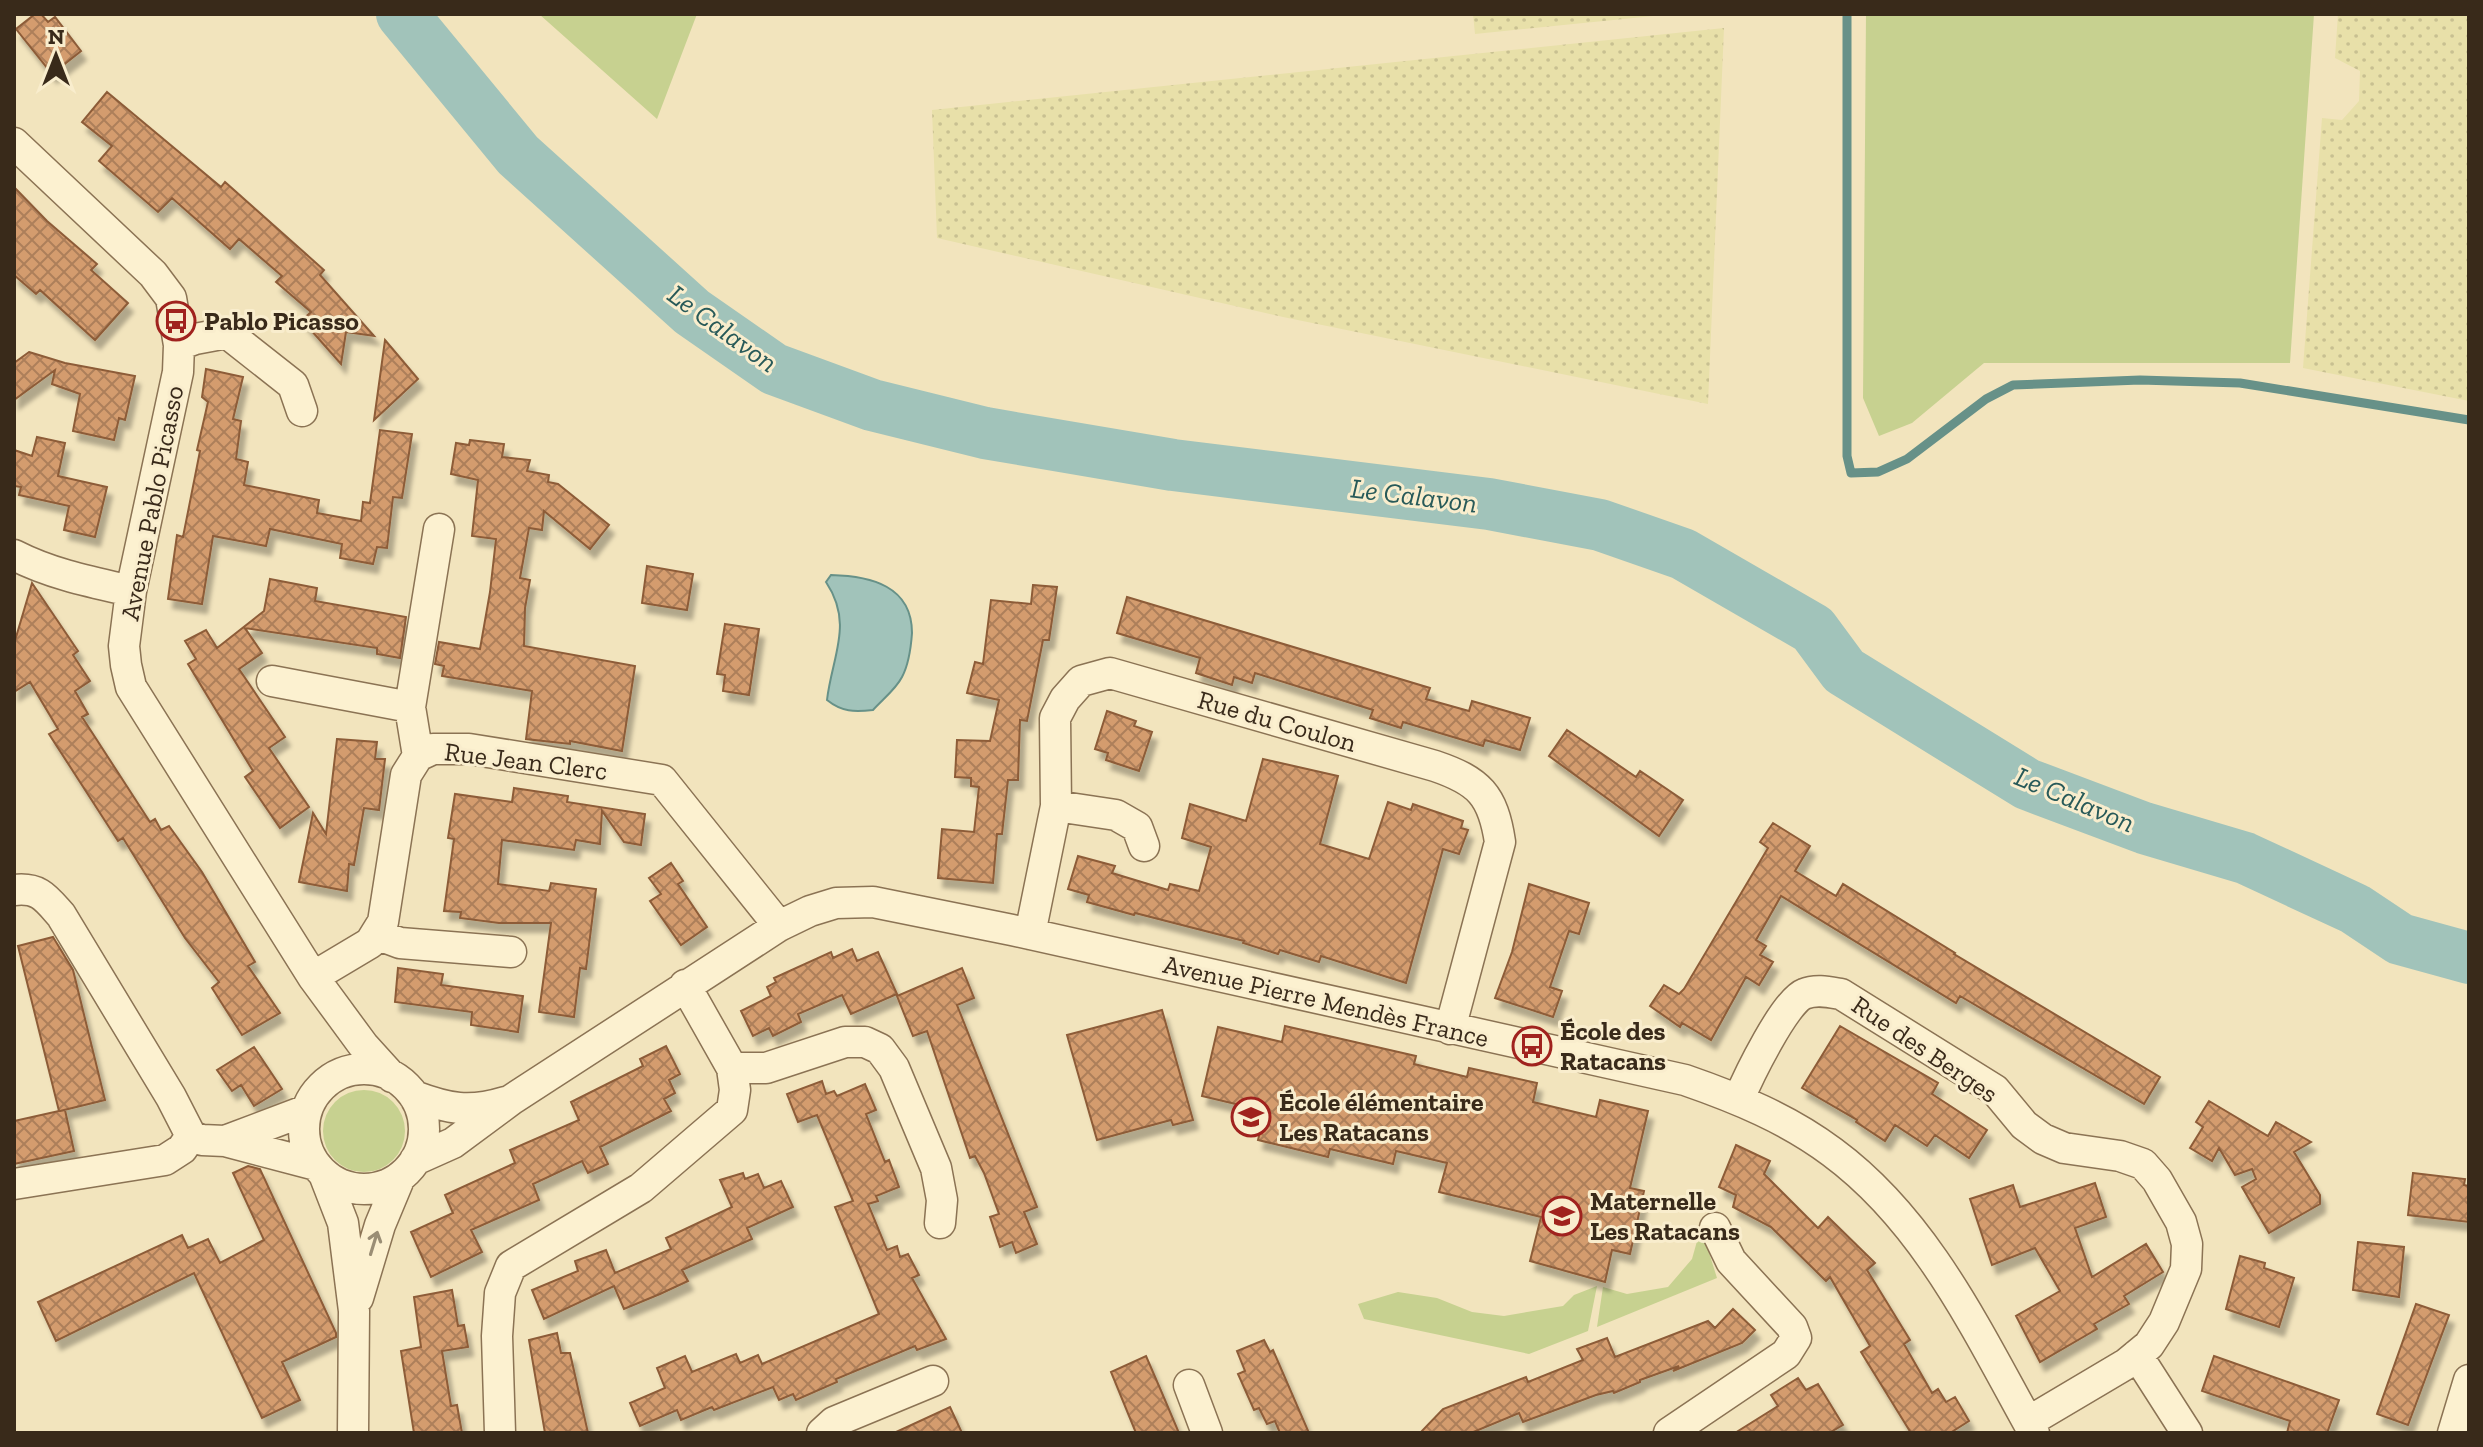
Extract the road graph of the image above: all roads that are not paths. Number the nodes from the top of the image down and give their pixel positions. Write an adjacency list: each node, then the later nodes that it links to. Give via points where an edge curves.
1 (14, 143): 2 (street, Avenue Pablo Picasso, via 153,274 171,298)
2 (179, 345): 3 (street, via 227,333 293,385); 6 (street, Avenue Pablo Picasso, via 178,372)
3 (302, 411)
4 (439, 529): 8 (street)
5 (14, 555): 6 (street, via 36,567)
6 (131, 591): 17 (street, Avenue Pablo Picasso, via 124,646 131,687)
7 (272, 681): 8 (street)
8 (410, 707): 9 (street)
9 (418, 756): 13 (street, Rue Jean Clerc, via 433,749 469,749 662,780); 14 (street, Rue Jean Clerc, via 406,775 391,884)
10 (1056, 806): 11 (street, via 1116,815 1137,827); 15 (street, Rue du Coulon); 20 (street, Rue du Coulon, via 1055,718 1081,681 1110,673 1463,775 1484,793 1496,813 1500,842)
11 (1144, 846)
12 (14, 890): 27 (street, via 27,888 43,895 61,915)
13 (779, 926): 15 (street, Avenue Pierre Mendès France, via 836,903 873,902); 18 (street, Avenue Pierre Mendès France)
14 (376, 934): 16 (street, via 400,943); 17 (street, via 370,943)
15 (1030, 934): 20 (street, Avenue Pierre Mendès France)
16 (511, 952)
17 (313, 977): 19 (street, Avenue Pablo Picasso)
18 (685, 985): 21 (street); 25 (street, Avenue Pierre Mendès France)
19 (339, 1012): 22 (street, via 341,1047); 23 (street, Avenue Pablo Picasso)
20 (1450, 1029): 24 (street, Avenue Pierre Mendès France, via 1685,1080)
21 (732, 1068): 32 (street, via 766,1068 845,1042 880,1049 894,1068 936,1168); 41 (street, via 732,1110 641,1188 511,1266 500,1293 497,1336)
22 (334, 1078): 23 (street, via 363,1069); 26 (street, via 322,1086)
23 (403, 1086): 25 (street, Avenue Pierre Mendès France, via 468,1110); 29 (street, via 421,1111 424,1128 422,1145)
24 (1739, 1099): 35 (street, Rue des Berges, via 1791,1002 1819,991 1841,994 1995,1090 2043,1139 2143,1164 2181,1222 2187,1244 2186,1269 2169,1311); 39 (street, Avenue Pierre Mendès France, via 1833,1152 1877,1190 1950,1285)
25 (511, 1100): 29 (street, Avenue Pierre Mendès France)
26 (307, 1110): 28 (street); 30 (street, via 305,1138)
27 (191, 1136): 28 (street); 31 (street, via 165,1160)
28 (225, 1141): 30 (street)
29 (408, 1168): 30 (street, via 370,1189 338,1183); 34 (street, one-way to 29, via 380,1225)
30 (320, 1169): 34 (street, via 343,1223)
31 (14, 1184)
32 (940, 1223)
33 (1715, 1228): 44 (street, via 1731,1261 1792,1327 1796,1338 1786,1354)
34 (354, 1311): 40 (street)
35 (2137, 1355): 39 (street, Rue des Berges); 45 (street)
36 (2469, 1380): 46 (street)
37 (933, 1381): 42 (street, via 834,1422)
38 (1189, 1385): 43 (street)
39 (2031, 1428)
40 (353, 1433)
41 (500, 1433)
42 (822, 1433)
43 (1207, 1433)
44 (1669, 1433)
45 (2187, 1433)
46 (2453, 1433)

